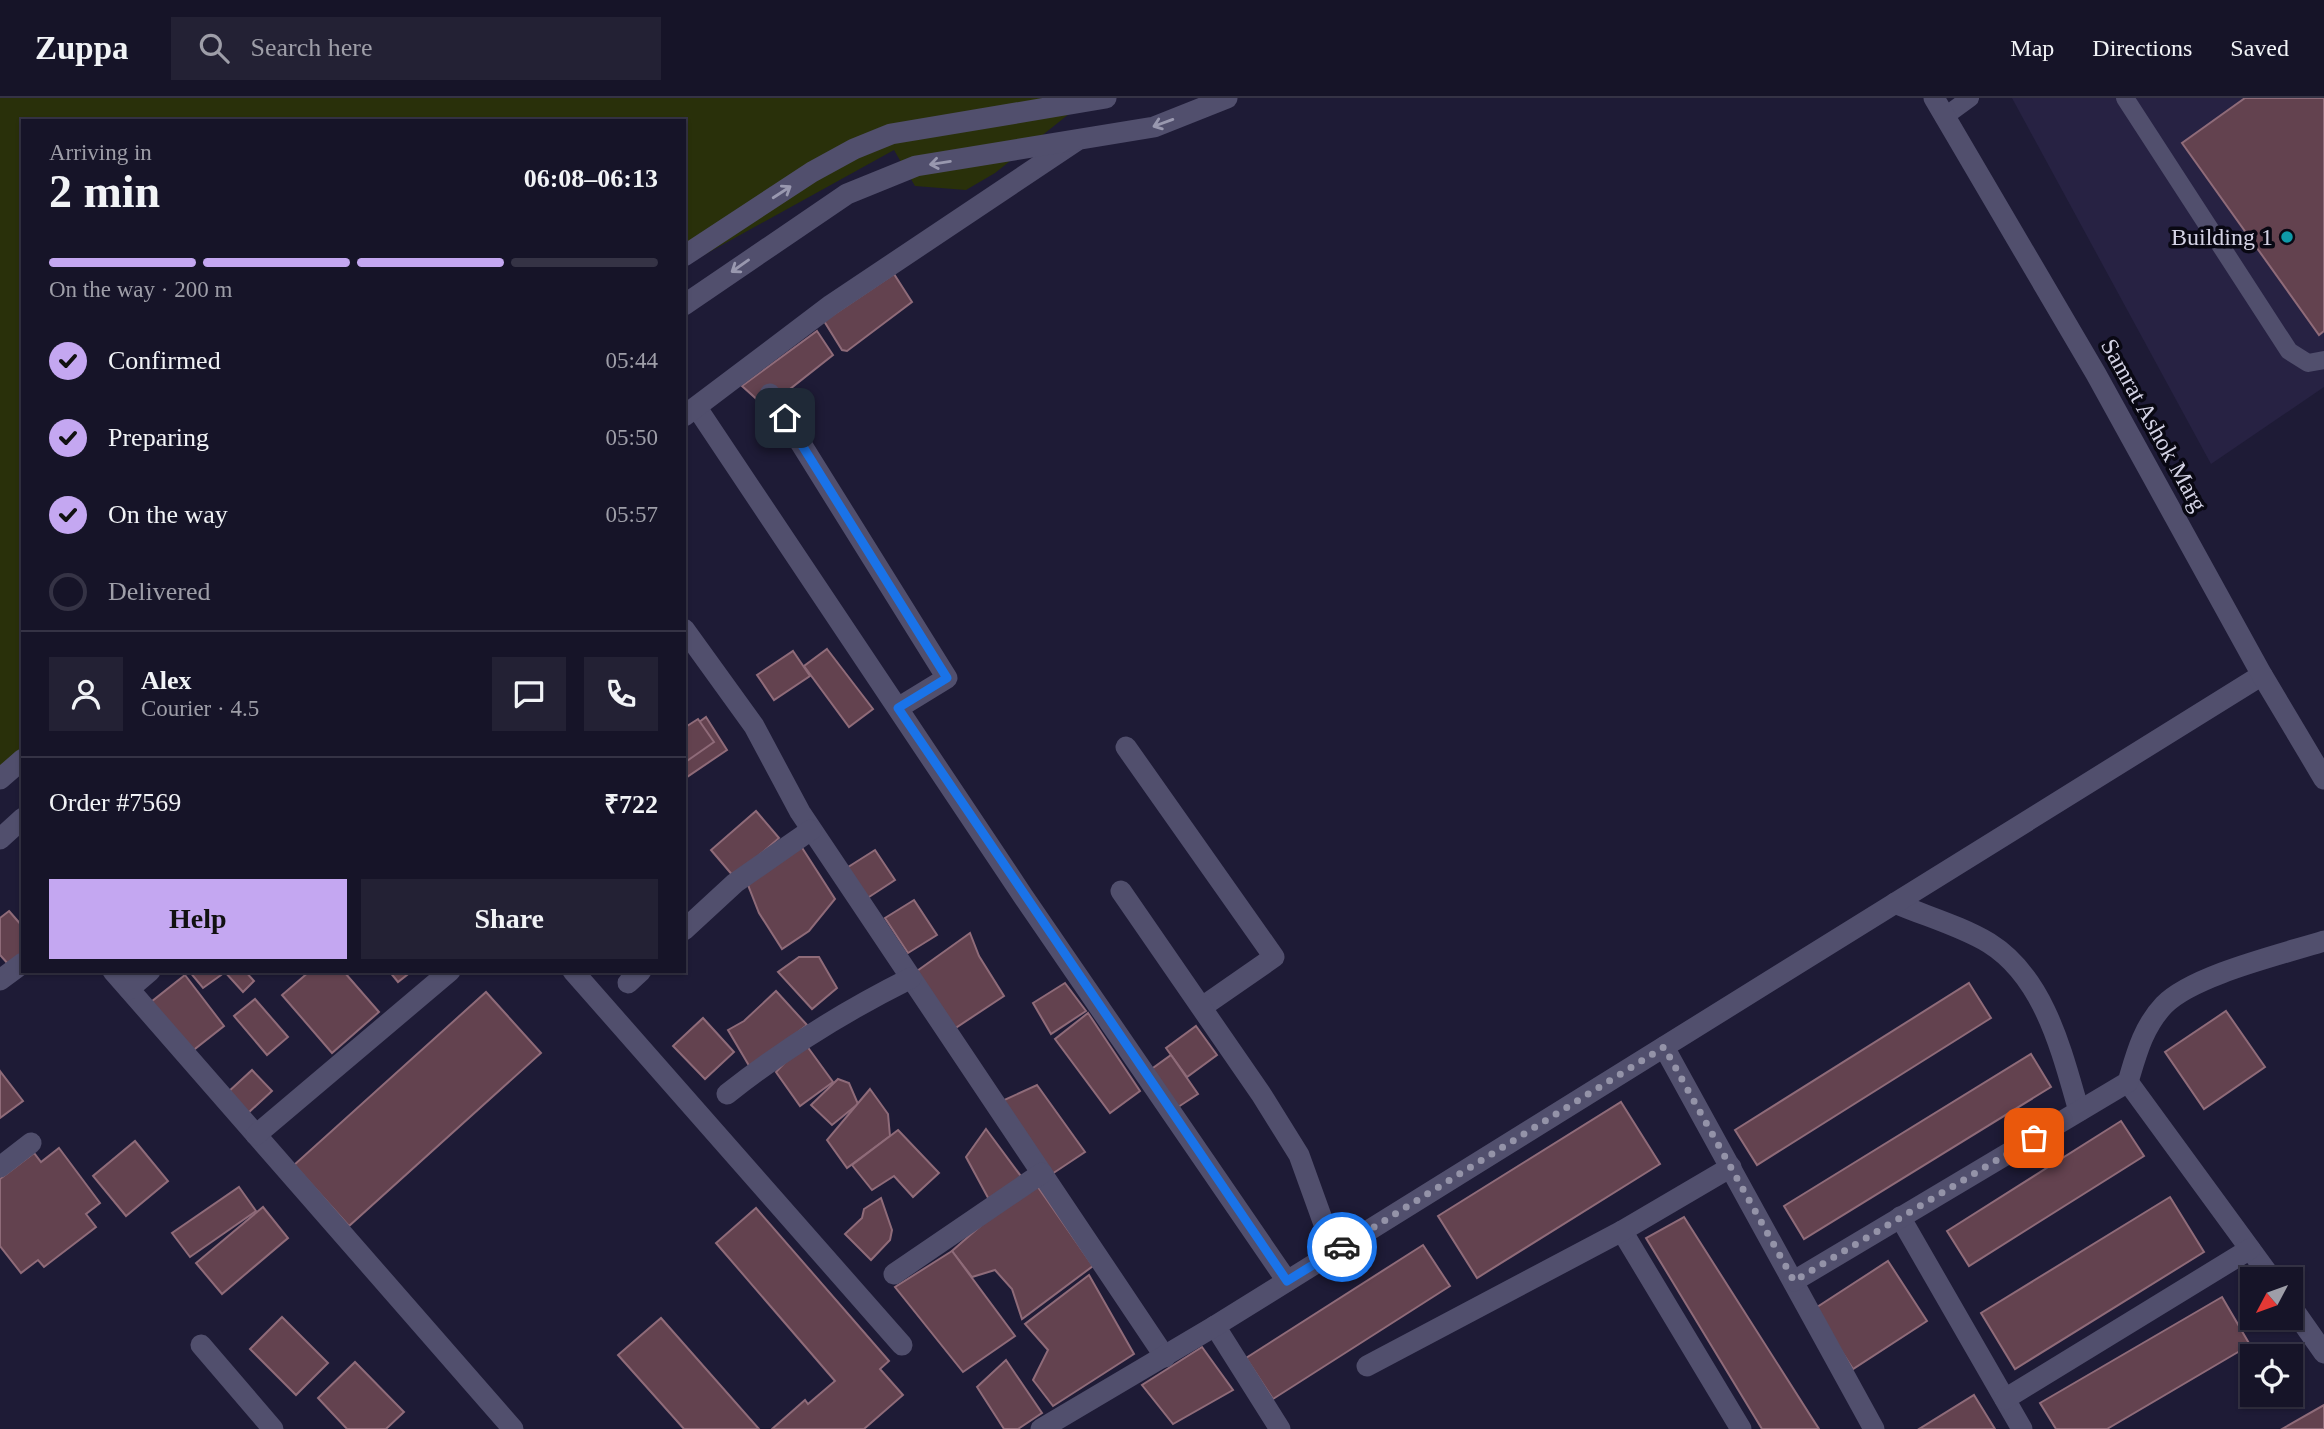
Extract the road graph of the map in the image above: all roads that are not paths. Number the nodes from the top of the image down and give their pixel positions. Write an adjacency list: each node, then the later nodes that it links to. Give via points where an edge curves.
1 (1106, 98): 7 (street, one-way to 1, via 812,172 891,134)
2 (1227, 98): 6 (street, one-way to 6, via 1154,127)
3 (1970, 98): 5 (lane)
4 (2125, 98): 9 (lane, via 2289,351 2308,363)
5 (1939, 107): 13 (street, Samrat Ashok Marg, via 2096,374)
6 (1076, 141): 8 (street, one-way to 8, via 916,166 847,194); 11 (street, via 831,305)
7 (686, 255)
8 (686, 304)
9 (2324, 360)
10 (770, 394): 14 (street, via 947,678)
11 (691, 412): 14 (street)
12 (686, 632): 20 (street, via 754,726)
13 (2262, 675): 18 (street, Samrat Ashok Marg); 23 (street)
14 (898, 708): 50 (street)
15 (1126, 747): 34 (street, via 1274,957)
16 (21, 761): 17 (street)
17 (0, 779)
18 (2324, 779)
19 (21, 820): 21 (street)
20 (811, 830): 24 (street, via 735,883); 31 (street)
21 (0, 839)
22 (1121, 891): 34 (street)
23 (1895, 903): 35 (street); 38 (street, via 1990,944 2016,968 2040,1002 2058,1042)
24 (686, 928)
25 (2324, 942): 36 (street, via 2212,977 2165,1004 2141,1037)
26 (21, 964): 32 (street)
27 (115, 973): 33 (street)
28 (148, 973): 33 (street)
29 (448, 973): 39 (street)
30 (575, 973): 55 (street)
31 (911, 978): 37 (street, via 846,1011 776,1055); 43 (street)
32 (0, 980)
33 (129, 989): 39 (street)
34 (1202, 1007): 47 (street, via 1299,1156)
35 (1664, 1047): 42 (street); 47 (street)
36 (2128, 1082): 38 (street); 46 (street)
37 (727, 1094)
38 (2079, 1111): 44 (street)
39 (256, 1135): 61 (street)
40 (31, 1143): 41 (street)
41 (0, 1167)
42 (1731, 1167): 45 (street); 51 (street)
43 (1042, 1174): 49 (street); 57 (street)
44 (1900, 1217): 51 (street); 59 (street)
45 (1622, 1231): 58 (street); 64 (street)
46 (2250, 1249): 48 (street); 59 (street)
47 (1334, 1252): 50 (street)
48 (2263, 1267)
49 (894, 1275)
50 (1287, 1281): 53 (street)
51 (1794, 1281): 65 (street)
52 (2303, 1323): 56 (street)
53 (1215, 1326): 57 (street); 63 (street)
54 (201, 1345): 60 (street)
55 (902, 1345)
56 (2324, 1353)
57 (1165, 1357): 62 (street)
58 (1367, 1366)
59 (2005, 1399): 66 (street)
60 (273, 1429)
61 (513, 1429)
62 (1041, 1429)
63 (1280, 1429)
64 (1741, 1429)
65 (1874, 1429)
66 (2022, 1429)

